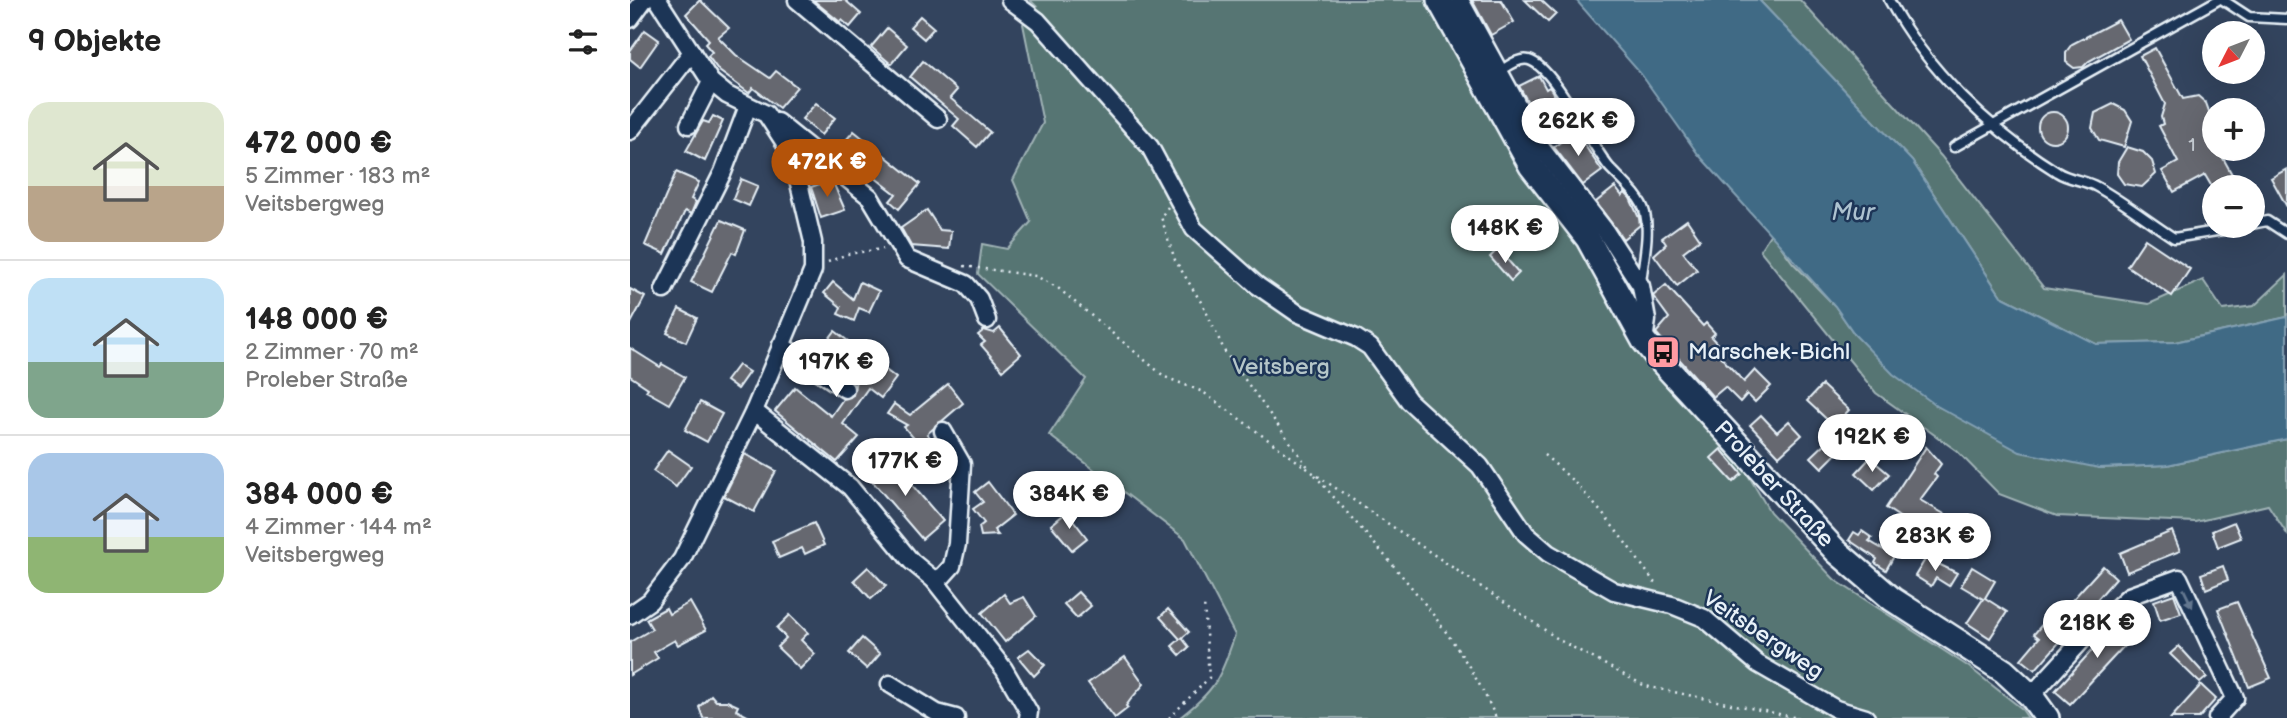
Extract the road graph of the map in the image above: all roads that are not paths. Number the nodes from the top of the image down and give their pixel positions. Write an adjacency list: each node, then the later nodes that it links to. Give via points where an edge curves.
1 (644, 0): 10 (street)
2 (658, 0): 12 (street)
3 (797, 0): 17 (street)
4 (1010, 0): 39 (street, Veitsbergweg, via 1038,21 1137,131 1162,164 1195,229 1258,286 1297,313 1370,347 1409,401 1480,466 1526,534 1548,553 1614,592 1704,618 1758,664 1836,709)
5 (1439, 0): 28 (main road, Proleber Straße, via 1531,166 1588,239)
6 (1460, 0): 13 (street)
7 (1889, 0): 18 (lane, via 1952,87)
8 (2218, 0): 18 (lane)
9 (2224, 0): 11 (lane, via 2249,17)
10 (630, 19)
11 (2287, 19)
12 (692, 52): 14 (street); 20 (street)
13 (1499, 72): 25 (street, via 1545,154 1604,229); 25 (lane, via 1520,60 1529,60 1544,71 1605,161 1638,199 1646,223)
14 (711, 82): 15 (street); 19 (street)
15 (748, 106): 16 (street); 26 (street, via 723,172)
16 (766, 114): 27 (street, via 870,197 907,259 966,284 979,299); 29 (street, via 792,154 813,242 813,270)
17 (938, 119)
18 (1993, 124): 21 (lane); 23 (lane, via 2059,174 2096,186 2174,238)
19 (689, 125)
20 (630, 131)
21 (1954, 147)
22 (2265, 222): 24 (lane)
23 (2202, 233)
24 (2287, 234)
25 (1641, 286): 28 (street, via 1647,320)
26 (664, 290)
27 (987, 320)
28 (1644, 341): 36 (main road, Proleber Straße, via 1844,559 1892,599 2004,671)
29 (781, 345): 30 (street); 31 (street)
30 (845, 389)
31 (754, 411): 33 (street, via 850,487 911,561); 34 (street, via 682,559 650,601)
32 (943, 431): 33 (street, via 962,464 952,566)
33 (934, 580): 38 (street, via 1004,669 1029,712)
34 (630, 615)
35 (890, 684): 37 (street, via 937,713)
36 (2031, 696): 40 (main road, Proleber Straße); 41 (street, one-way to 41, via 2129,596 2179,578 2235,698)
37 (956, 718)
38 (1028, 718)
39 (1866, 718)
40 (2047, 718)
41 (2217, 718)

